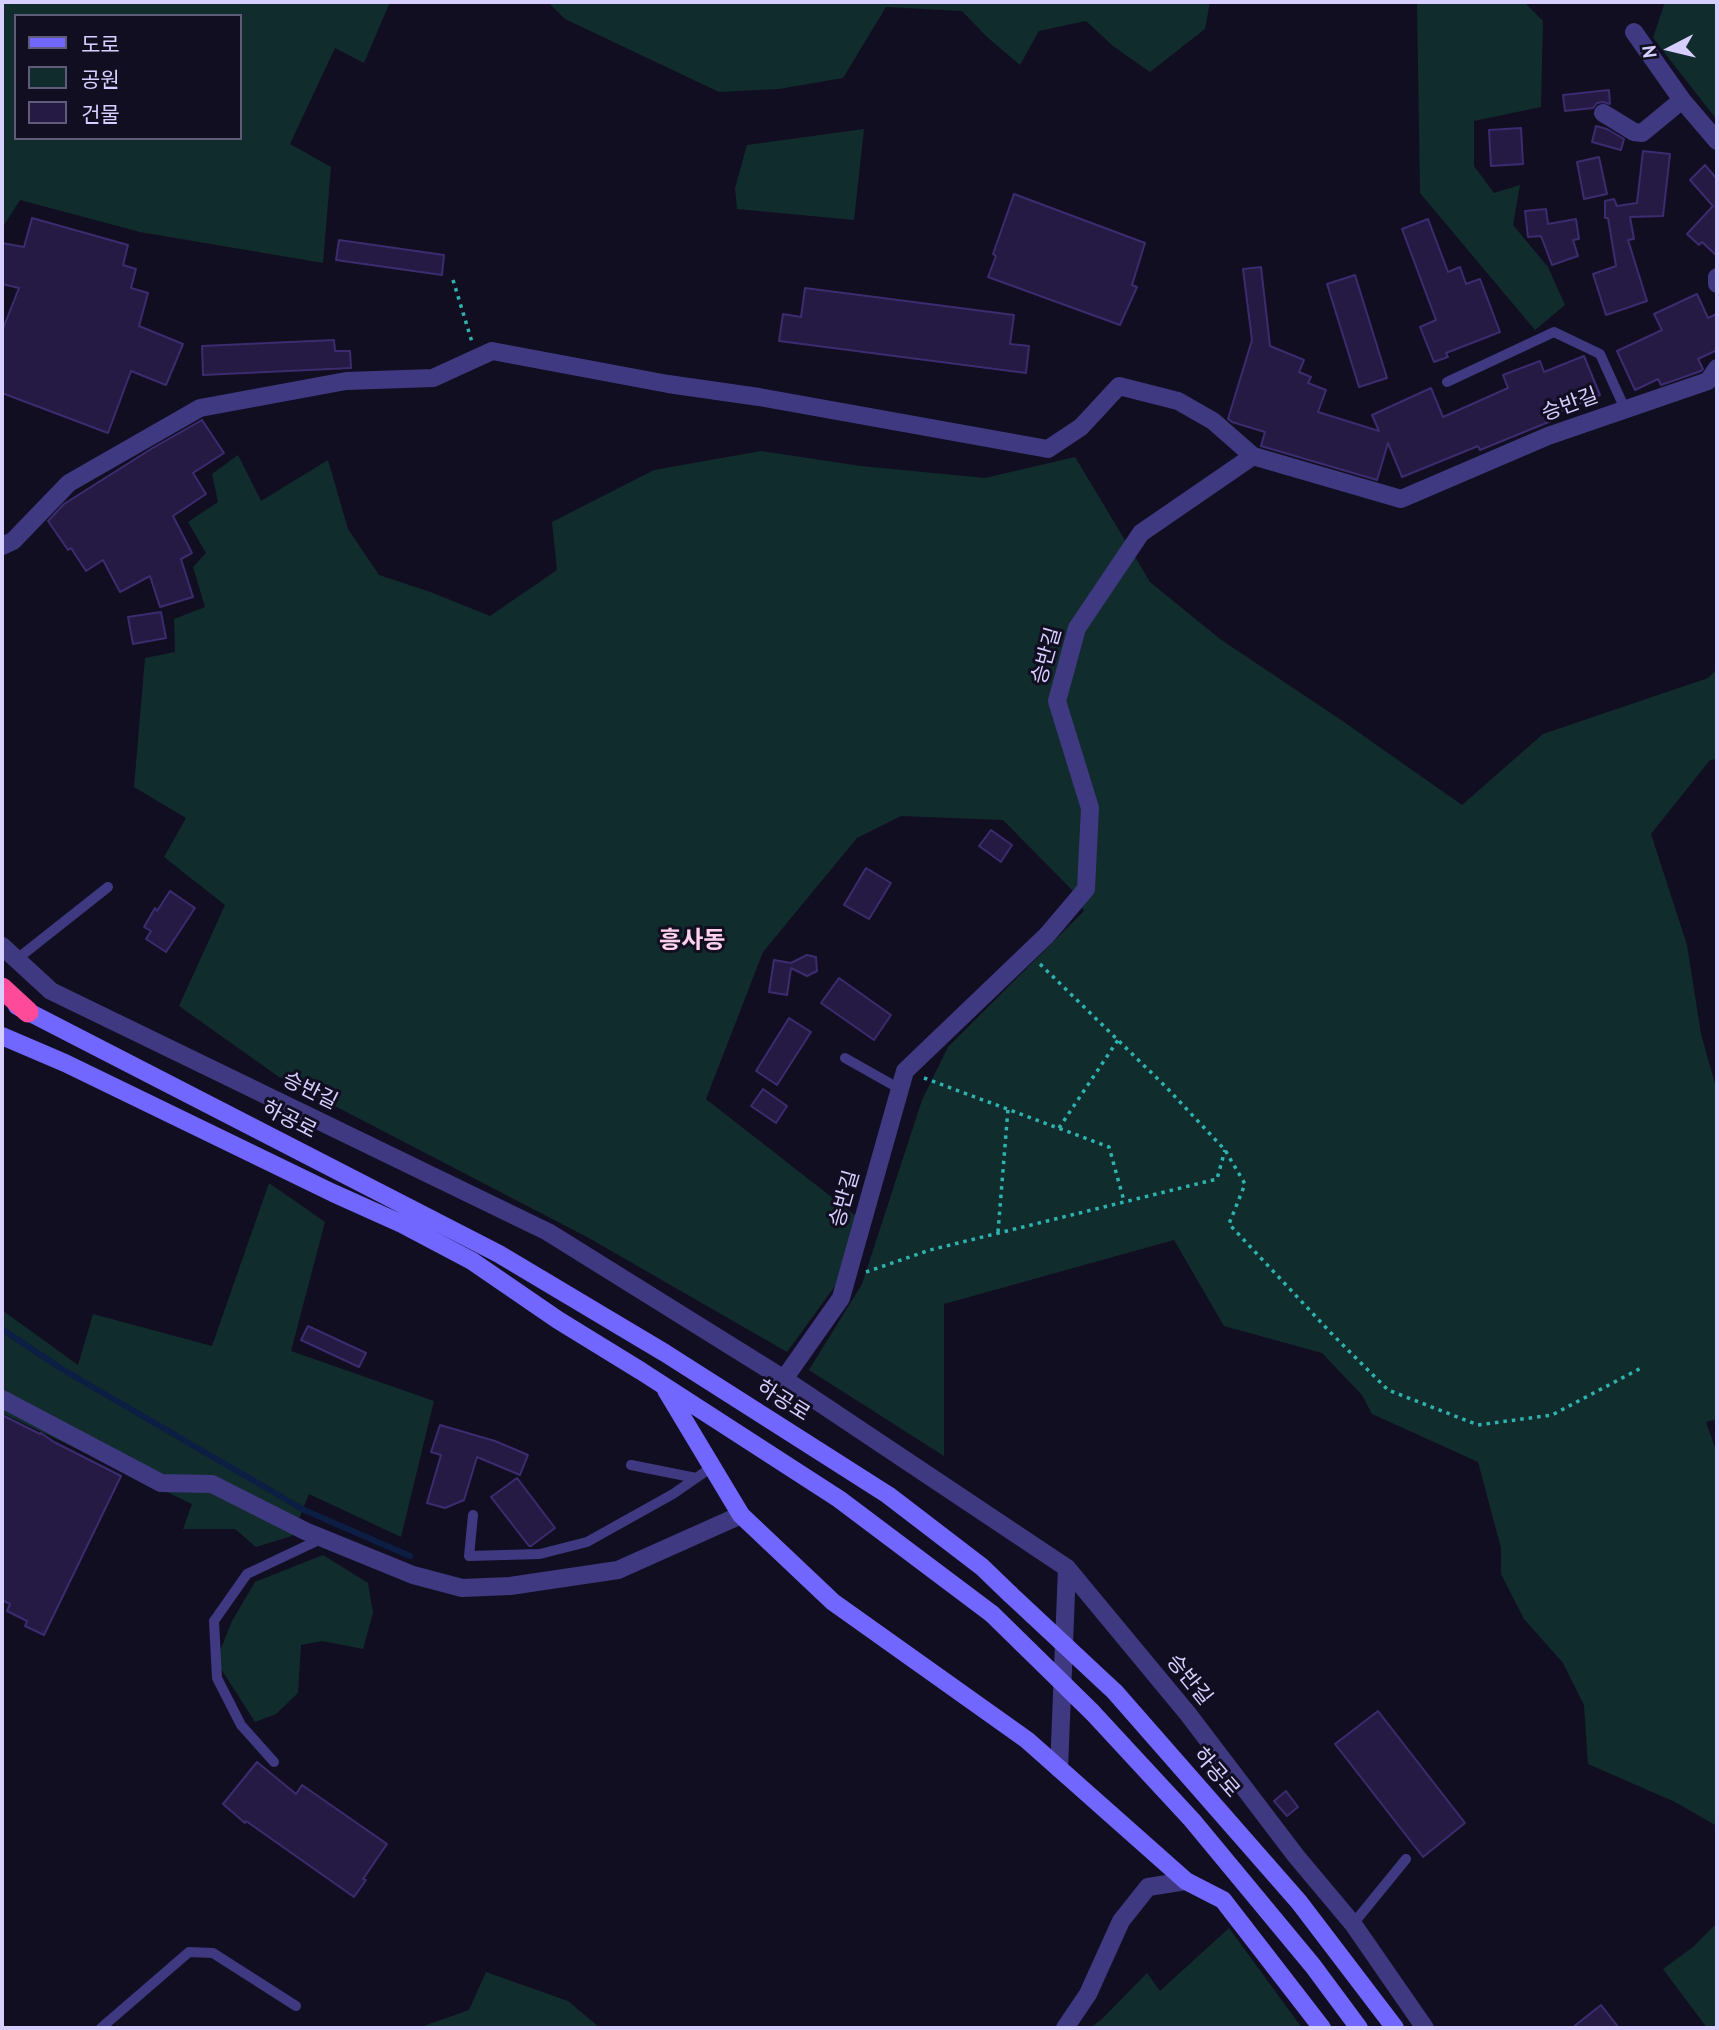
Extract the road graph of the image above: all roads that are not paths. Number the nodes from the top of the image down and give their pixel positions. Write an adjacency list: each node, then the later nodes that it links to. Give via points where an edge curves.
1 (1634, 32): 2 (street)
2 (1682, 100): 3 (street, via 1642,133); 4 (street)
3 (1603, 113)
4 (1717, 141)
5 (1717, 277): 6 (street)
6 (1717, 284)
7 (1717, 368): 9 (street, 승반길, via 1708,381)
8 (1447, 382): 9 (lane, via 1553,332 1600,354)
9 (1625, 409): 10 (street, 승반길, via 1548,436 1401,499)
10 (1253, 456): 11 (street, via 1213,421 1178,401 1119,386 1081,427 1048,449 492,351 433,378 346,381 200,408 69,482 13,541); 20 (street, 승반길, via 1142,533 1077,628 1057,701 1090,808 1086,889 1047,935 905,1071)
11 (2, 546)
12 (108, 887): 14 (lane)
13 (2, 946): 14 (street, 승반길)
14 (16, 959): 21 (street, 승반길, via 51,991 548,1232)
15 (2, 989): 17 (highway)
16 (2, 998): 17 (street, 하공로)
17 (28, 1012): 41 (street, 하공로, bridge, via 499,1254 888,1495 982,1567 1115,1692 1299,1902)
18 (2, 1036): 22 (street, via 472,1261)
19 (845, 1058): 20 (lane)
20 (900, 1089): 21 (street, 승반길, via 841,1298)
21 (784, 1379): 30 (street, 승반길)
22 (665, 1387): 25 (street); 40 (street, bridge, via 839,1499 992,1614 1092,1712 1201,1831)
23 (2, 1399): 29 (street, via 161,1483 212,1484)
24 (631, 1465): 26 (lane)
25 (712, 1467): 26 (lane); 28 (street)
26 (696, 1478): 27 (lane, via 587,1542 540,1554 469,1556)
27 (473, 1515)
28 (741, 1515): 29 (street, via 618,1570 498,1587 462,1588 414,1575); 32 (street, via 833,1602 1027,1740)
29 (323, 1538): 31 (lane, via 247,1574 214,1621 217,1678 241,1725)
30 (1067, 1569): 32 (street); 35 (street, 승반길)
31 (274, 1762)
32 (1059, 1769): 34 (street)
33 (1406, 1859): 35 (lane)
34 (1186, 1881): 38 (street, via 1148,1886 1121,1921 1088,1994); 39 (street, via 1223,1900)
35 (1353, 1924): 42 (street, 승반길)
36 (296, 2006): 37 (lane, via 213,1953 189,1952)
37 (102, 2028)
38 (1065, 2028)
39 (1322, 2028)
40 (1359, 2028)
41 (1395, 2028)
42 (1425, 2028)

